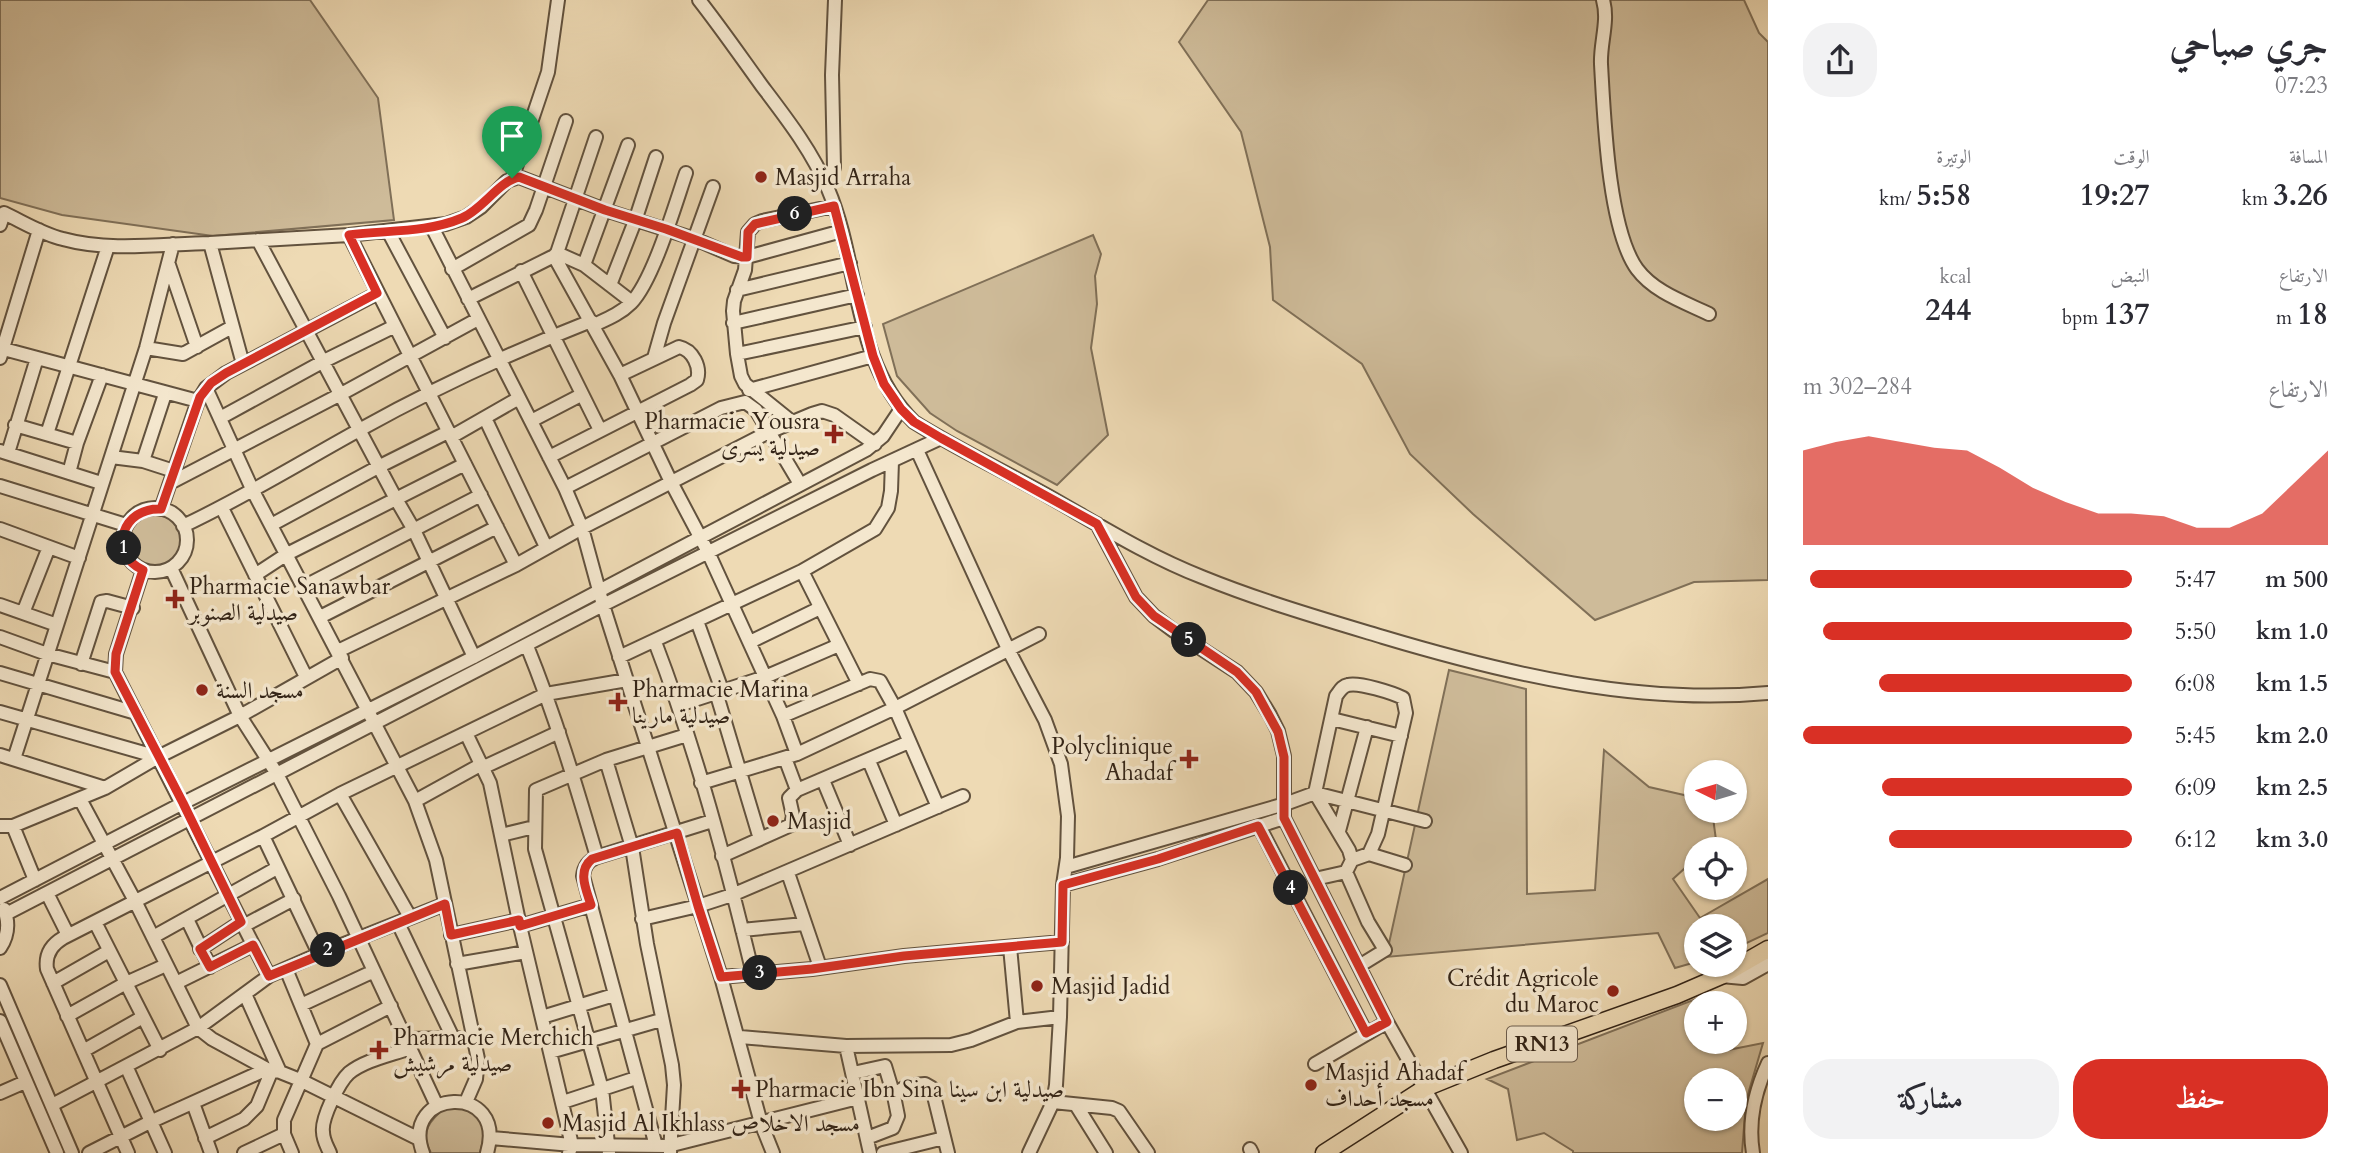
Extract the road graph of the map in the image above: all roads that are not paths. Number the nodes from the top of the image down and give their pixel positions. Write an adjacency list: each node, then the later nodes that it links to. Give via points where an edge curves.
1 (558, 0): 10 (street, via 548,72)
2 (699, 0): 13 (street, via 795,130)
3 (835, 0): 13 (street, via 834,167)
4 (1604, 0): 43 (street, via 1601,64 1613,198 1621,232 1637,268 1649,281)
5 (566, 121): 11 (street)
6 (596, 137): 14 (street)
7 (628, 145): 16 (street)
8 (656, 157): 18 (street)
9 (686, 173): 20 (street)
10 (512, 178): 11 (street); 19 (street, via 466,217)
11 (544, 185): 14 (street); 35 (street, via 529,225)
12 (713, 187): 25 (street)
13 (828, 188): 15 (street)
14 (576, 199): 16 (street); 30 (street)
15 (834, 206): 23 (street); 31 (street, via 755,224)
16 (605, 210): 18 (street); 34 (street)
17 (1, 216): 21 (street)
18 (635, 221): 20 (street); 37 (street)
19 (432, 227): 22 (street); 35 (street)
20 (666, 229): 25 (street); 42 (street)
21 (39, 230): 29 (street, via 66,240); 55 (street)
22 (388, 231): 24 (street); 52 (street)
23 (842, 231): 31 (street); 32 (street)
24 (349, 235): 26 (street); 39 (street)
25 (695, 239): 31 (street); 61 (street)
26 (258, 240): 27 (street); 50 (street)
27 (210, 243): 28 (street); 48 (street)
28 (173, 244): 29 (street); 33 (street)
29 (108, 246): 64 (street)
30 (556, 254): 34 (street); 36 (street); 45 (street)
31 (741, 257): 38 (street, via 745,270)
32 (850, 263): 38 (street); 40 (street)
33 (169, 265): 53 (street); 54 (street)
34 (584, 265): 37 (street)
35 (452, 269): 41 (street)
36 (521, 271): 41 (street); 51 (street)
37 (610, 285): 42 (street)
38 (737, 290): 46 (street)
39 (377, 293): 47 (street); 50 (street)
40 (857, 295): 46 (street); 49 (street)
41 (468, 299): 44 (street)
42 (632, 302): 45 (street, via 615,315)
43 (1709, 314)
44 (478, 319): 52 (street); 60 (street)
45 (592, 323): 51 (street); 66 (street)
46 (733, 323): 56 (street)
47 (395, 326): 57 (street); 62 (street)
48 (232, 327): 53 (street); 63 (street)
49 (865, 327): 56 (street); 58 (street)
50 (306, 332): 62 (street); 63 (street)
51 (552, 336): 60 (street); 73 (street)
52 (444, 338): 57 (street)
53 (197, 347): 54 (street, via 179,355)
54 (146, 348): 67 (street)
55 (1, 352): 59 (street)
56 (737, 354): 69 (street)
57 (411, 356): 70 (street); 72 (street)
58 (873, 356): 69 (street); 76 (street)
59 (37, 358): 64 (street); 82 (street)
60 (498, 358): 70 (street); 74 (street)
61 (654, 358): 66 (street); 77 (street, via 683,347 697,365 697,380)
62 (324, 361): 72 (street); 78 (street)
63 (243, 364): 68 (street)
64 (70, 367): 65 (street); 86 (street)
65 (102, 375): 67 (street); 89 (street)
66 (620, 375): 77 (street)
67 (134, 385): 71 (street); 95 (street)
68 (206, 388): 75 (street); 78 (street)
69 (749, 390): 81 (street)
70 (429, 393): 83 (street); 87 (street)
71 (165, 394): 75 (street); 97 (street)
72 (341, 394): 83 (street); 92 (street)
73 (581, 395): 80 (street); 84 (street)
74 (519, 398): 79 (street); 80 (street)
75 (198, 401): 102 (street)
76 (901, 409): 88 (street); 90 (street)
77 (636, 411): 84 (street); 91 (street)
78 (220, 418): 92 (street)
79 (485, 418): 87 (street); 124 (street)
80 (531, 421): 96 (street)
81 (792, 422): 85 (street); 90 (street, via 822,411 850,424)
82 (15, 425): 86 (street); 94 (street)
83 (360, 429): 100 (street); 108 (street)
84 (600, 430): 96 (street)
85 (769, 432): 91 (street, via 750,404 738,403); 103 (street); 105 (street)
86 (47, 434): 89 (street)
87 (450, 434): 99 (street); 100 (street)
88 (941, 438): 93 (street); 114 (street)
89 (77, 443): 101 (street)
90 (875, 444): 105 (street)
91 (653, 445): 103 (street); 107 (street)
92 (234, 450): 102 (street); 108 (street)
93 (917, 450): 98 (street); 152 (street)
94 (4, 452): 101 (street)
95 (111, 457): 97 (street); 104 (street)
96 (549, 457): 107 (street)
97 (143, 461): 102 (street)
98 (892, 461): 125 (street); 132 (street, via 888,508 875,529)
99 (465, 464): 109 (street); 110 (street)
100 (380, 466): 110 (street); 116 (street)
101 (69, 473): 104 (street)
102 (172, 477): 112 (street)
103 (671, 482): 119 (street); 122 (street)
104 (102, 483): 113 (street)
105 (800, 484): 122 (street)
106 (0, 486): 113 (street)
107 (565, 488): 119 (street)
108 (253, 491): 111 (street); 116 (street)
109 (481, 495): 118 (street); 121 (street)
110 (396, 499): 121 (street); 126 (street)
111 (222, 508): 117 (street); 133 (street)
112 (161, 509): 115 (street, via 141,511); 117 (street)
113 (92, 514): 115 (street); 127 (street)
114 (1097, 524): 167 (street, via 1203,578 1451,657 1612,690 1701,696); 208 (street, via 1136,597 1154,616 1237,672 1256,692 1278,732 1284,757)
115 (127, 525): 131 (street, via 125,553)
116 (271, 525): 126 (street)
117 (183, 526): 130 (street, via 184,554)
118 (497, 527): 128 (street); 129 (street)
119 (582, 527): 124 (street); 135 (street)
120 (0, 529): 123 (street)
121 (414, 530): 128 (street); 134 (street)
122 (701, 539): 125 (street); 135 (street)
123 (49, 547): 127 (street); 142 (street)
124 (546, 547): 129 (street)
125 (708, 552): 137 (street); 138 (street)
126 (287, 554): 133 (street); 134 (street)
127 (79, 558): 145 (street)
128 (429, 561): 136 (street); 143 (street)
129 (516, 565): 136 (street)
130 (171, 568): 131 (street); 173 (street)
131 (143, 570): 140 (street)
132 (802, 571): 138 (street); 141 (street)
133 (255, 575): 160 (street)
134 (303, 587): 143 (street)
135 (599, 589): 137 (street); 155 (street)
136 (445, 599): 154 (street); 155 (street)
137 (603, 605): 151 (street); 156 (street)
138 (732, 605): 144 (street); 149 (street)
139 (0, 606): 142 (street)
140 (132, 607): 157 (street, via 101,602); 158 (street, via 116,654)
141 (820, 608): 149 (street); 150 (street)
142 (23, 613): 145 (street)
143 (320, 617): 154 (street)
144 (697, 621): 148 (street); 165 (street)
145 (57, 625): 153 (street)
146 (1039, 634): 152 (street)
147 (0, 637): 153 (street)
148 (655, 642): 156 (street); 168 (street)
149 (750, 642): 161 (street)
150 (839, 645): 161 (street); 164 (street)
151 (527, 646): 166 (street); 177 (street)
152 (1009, 650): 169 (street); 235 (street, via 1045,720 1061,764 1068,816)
153 (47, 654): 157 (street); 163 (street)
154 (340, 654): 160 (street); 170 (street)
155 (474, 657): 170 (street)
156 (619, 657): 162 (street)
157 (81, 664): 158 (street)
158 (115, 672): 172 (street)
159 (0, 673): 163 (street)
160 (306, 677): 173 (street)
161 (765, 677): 165 (street); 174 (street)
162 (626, 680): 166 (street); 184 (street)
163 (37, 683): 172 (street); 175 (street)
164 (859, 684): 169 (street, via 880,681); 174 (street)
165 (719, 691): 168 (street); 194 (street)
166 (546, 694): 179 (street); 180 (street)
167 (1768, 694)
168 (679, 705): 181 (street)
169 (895, 708): 183 (street); 186 (street)
170 (368, 709): 177 (street); 189 (street)
171 (0, 712): 175 (street)
172 (136, 713): 187 (street)
173 (240, 716): 187 (street); 189 (street)
174 (783, 716): 186 (street)
175 (26, 719): 187 (street); 188 (street)
176 (1332, 719): 178 (street); 182 (street, via 1336,696 1347,685 1357,685 1403,698 1406,713); 201 (street)
177 (375, 722): 192 (street); 196 (street)
178 (1367, 727): 182 (street); 206 (street)
179 (466, 733): 192 (street); 193 (street)
180 (559, 733): 193 (street); 195 (street)
181 (687, 735): 184 (street); 198 (street)
182 (1401, 736): 210 (street)
183 (909, 742): 191 (street); 209 (street)
184 (648, 746): 190 (street); 221 (street)
185 (0, 755): 188 (street)
186 (791, 756): 194 (street); 200 (street)
187 (158, 757): 199 (street); 207 (street)
188 (14, 759): 199 (street)
189 (269, 760): 196 (street); 207 (street)
190 (606, 760): 195 (street); 227 (street)
191 (869, 761): 197 (street); 216 (street)
192 (398, 766): 202 (street); 205 (street)
193 (483, 766): 205 (street); 222 (street)
194 (739, 770): 198 (street); 224 (street)
195 (573, 772): 219 (street, via 536,790); 230 (street)
196 (276, 774): 211 (street); 213 (street)
197 (823, 780): 200 (street); 226 (street)
198 (701, 783): 214 (street)
199 (105, 788): 204 (street)
200 (797, 790): 224 (street, via 789,798 791,825)
201 (1315, 793): 206 (street); 208 (street); 220 (street)
202 (340, 794): 211 (street); 254 (street)
203 (963, 796): 209 (street)
204 (80, 799): 217 (street); 225 (street)
205 (415, 801): 247 (street, via 433,847)
206 (1347, 802): 210 (street); 220 (street)
207 (183, 803): 213 (street); 225 (street)
208 (1285, 804): 212 (street); 235 (street)
209 (938, 807): 216 (street)
210 (1383, 811): 215 (street); 228 (street)
211 (298, 817): 223 (street); 263 (street)
212 (1284, 818): 218 (street); 238 (street)
213 (190, 819): 231 (street); 232 (street)
214 (712, 821): 221 (street); 229 (street)
215 (1425, 821)
216 (897, 825): 226 (street)
217 (6, 826): 239 (street)
218 (1258, 826): 240 (street); 306 (street)
219 (534, 827): 222 (street); 251 (street, via 535,849)
220 (1339, 831): 234 (street)
221 (677, 833): 227 (street); 249 (street)
222 (501, 835): 256 (street)
223 (263, 836): 232 (street); 236 (street)
224 (760, 839): 229 (street)
225 (104, 844): 231 (street); 239 (street)
226 (850, 845): 237 (street)
227 (632, 847): 230 (street); 253 (street)
228 (1369, 854): 233 (street); 234 (street)
229 (722, 856): 242 (street)
230 (597, 857): 248 (street, via 588,862 583,876)
231 (113, 859): 241 (street); 246 (street)
232 (212, 860): 243 (street); 246 (street)
233 (1405, 865)
234 (1349, 866): 238 (street); 277 (street, via 1368,922 1385,950)
235 (1066, 867): 240 (street)
236 (278, 868): 243 (street); 244 (street)
237 (788, 873): 242 (street); 258 (street)
238 (1315, 879): 277 (street)
239 (35, 880): 245 (street)
240 (1063, 885): 264 (street)
241 (47, 893): 250 (street); 260 (street)
242 (733, 895): 249 (street); 259 (street)
243 (229, 896): 252 (street); 257 (street)
244 (294, 899): 257 (street); 272 (street)
245 (0, 900): 250 (street)
246 (135, 901): 255 (street); 262 (street)
247 (445, 904): 254 (street); 261 (street)
248 (591, 905): 251 (street); 292 (street)
249 (698, 906): 253 (street); 285 (street)
250 (6, 914): 267 (street, via 6,935)
251 (554, 916): 256 (street); 295 (street)
252 (187, 919): 262 (street); 268 (street)
253 (642, 919): 300 (street)
254 (404, 920): 263 (street); 309 (street)
255 (94, 922): 260 (street); 270 (street)
256 (519, 923): 261 (street); 271 (street)
257 (242, 924): 265 (street); 268 (street)
258 (804, 924): 259 (street); 279 (street)
259 (742, 930): 282 (street)
260 (68, 935): 287 (street, via 52,946 47,956)
261 (451, 935): 274 (street)
262 (153, 937): 276 (street)
263 (358, 938): 272 (street); 281 (street)
264 (1062, 942): 266 (street); 299 (street)
265 (253, 945): 278 (street); 283 (street)
266 (1010, 947): 279 (street); 302 (street)
267 (0, 948)
268 (200, 949): 278 (street)
269 (1768, 949): 273 (main road, RN13)
270 (109, 950): 287 (street); 288 (street)
271 (526, 952): 274 (street); 298 (street)
272 (319, 954): 280 (street)
273 (1747, 961)
274 (457, 964): 307 (street)
275 (1768, 964): 284 (street)
276 (166, 965): 288 (street); 289 (street)
277 (1359, 966): 303 (street)
278 (210, 967): 289 (street)
279 (820, 967): 282 (street)
280 (286, 969): 283 (street); 293 (street)
281 (374, 971): 293 (street); 294 (street)
282 (753, 974): 285 (street)
283 (269, 976): 291 (street)
284 (1747, 976)
285 (721, 977): 308 (street)
286 (1718, 977): 326 (main road, RN13)
287 (53, 983): 296 (street)
288 (126, 983): 296 (street); 297 (street)
289 (176, 983): 304 (street)
290 (0, 985): 336 (street)
291 (245, 994): 304 (street); 320 (street)
292 (614, 995): 295 (street); 305 (street)
293 (301, 1004): 311 (street)
294 (391, 1006): 311 (street); 312 (street)
295 (579, 1006): 298 (street); 310 (street)
296 (67, 1016): 315 (street)
297 (143, 1017): 314 (street); 315 (street)
298 (542, 1017): 316 (street)
299 (1060, 1017): 302 (street); 334 (street)
300 (661, 1020): 305 (street); 348 (street, via 674,1085)
301 (0, 1021): 324 (street)
302 (1017, 1022): 313 (street, via 951,1045)
303 (1387, 1022): 306 (street); 326 (street)
304 (198, 1028): 314 (street); 320 (street)
305 (624, 1030): 310 (street); 322 (street)
306 (1366, 1033): 318 (street)
307 (472, 1037): 309 (street); 332 (street, via 478,1065)
308 (740, 1037): 313 (street); 340 (street)
309 (453, 1038): 312 (street)
310 (590, 1042): 316 (street); 327 (street)
311 (317, 1044): 323 (street)
312 (408, 1044): 330 (street, via 348,1074); 338 (street)
313 (846, 1046): 321 (street)
314 (160, 1050): 319 (street)
315 (83, 1051): 325 (street)
316 (551, 1052): 333 (street)
317 (1768, 1063): 370 (street, via 1752,1116)
318 (1315, 1064)
319 (127, 1068): 325 (street); 339 (street)
320 (273, 1070): 323 (street); 335 (street); 347 (street, via 257,1106)
321 (853, 1073): 329 (street, via 885,1066); 331 (street)
322 (636, 1078): 327 (street); 348 (street)
323 (300, 1080): 330 (street); 341 (street, via 284,1120)
324 (25, 1082): 328 (street); 354 (street)
325 (97, 1084): 336 (street); 342 (street)
326 (1425, 1088): 352 (street); 369 (main road, RN13)
327 (602, 1089): 333 (street); 351 (street)
328 (0, 1093)
329 (894, 1096): 344 (street, via 897,1122); 345 (street, via 903,1088 929,1085)
330 (335, 1097): 349 (street); 360 (street, via 323,1126)
331 (858, 1098): 340 (street); 344 (street)
332 (466, 1102): 338 (street); 343 (street, via 479,1110)
333 (563, 1102): 350 (street)
334 (1053, 1102): 337 (street); 366 (street)
335 (193, 1103): 339 (street); 347 (street)
336 (52, 1105): 355 (street)
337 (1076, 1105): 367 (street); 368 (street, via 1119,1111)
338 (437, 1106): 349 (street, via 422,1124)
339 (149, 1122): 342 (street); 358 (street)
340 (761, 1123): 346 (street); 362 (street)
341 (284, 1134): 353 (street); 359 (street)
342 (121, 1137): 356 (street); 357 (street)
343 (491, 1138): 350 (street); 361 (street)
344 (867, 1138): 363 (street)
345 (944, 1138): 364 (street); 365 (street)
346 (694, 1147): 348 (street)
347 (206, 1148)
348 (665, 1148): 351 (street)
349 (419, 1149)
350 (571, 1149): 351 (street)
351 (609, 1149)
352 (1455, 1151)
353 (250, 1152)
354 (57, 1153)
355 (72, 1153)
356 (89, 1153)
357 (128, 1153)
358 (165, 1153)
359 (292, 1153)
360 (330, 1153)
361 (487, 1153)
362 (773, 1153)
363 (870, 1153)
364 (883, 1153)
365 (948, 1153)
366 (1029, 1153)
367 (1106, 1153)
368 (1148, 1153)
369 (1324, 1153)
370 (1753, 1153)

